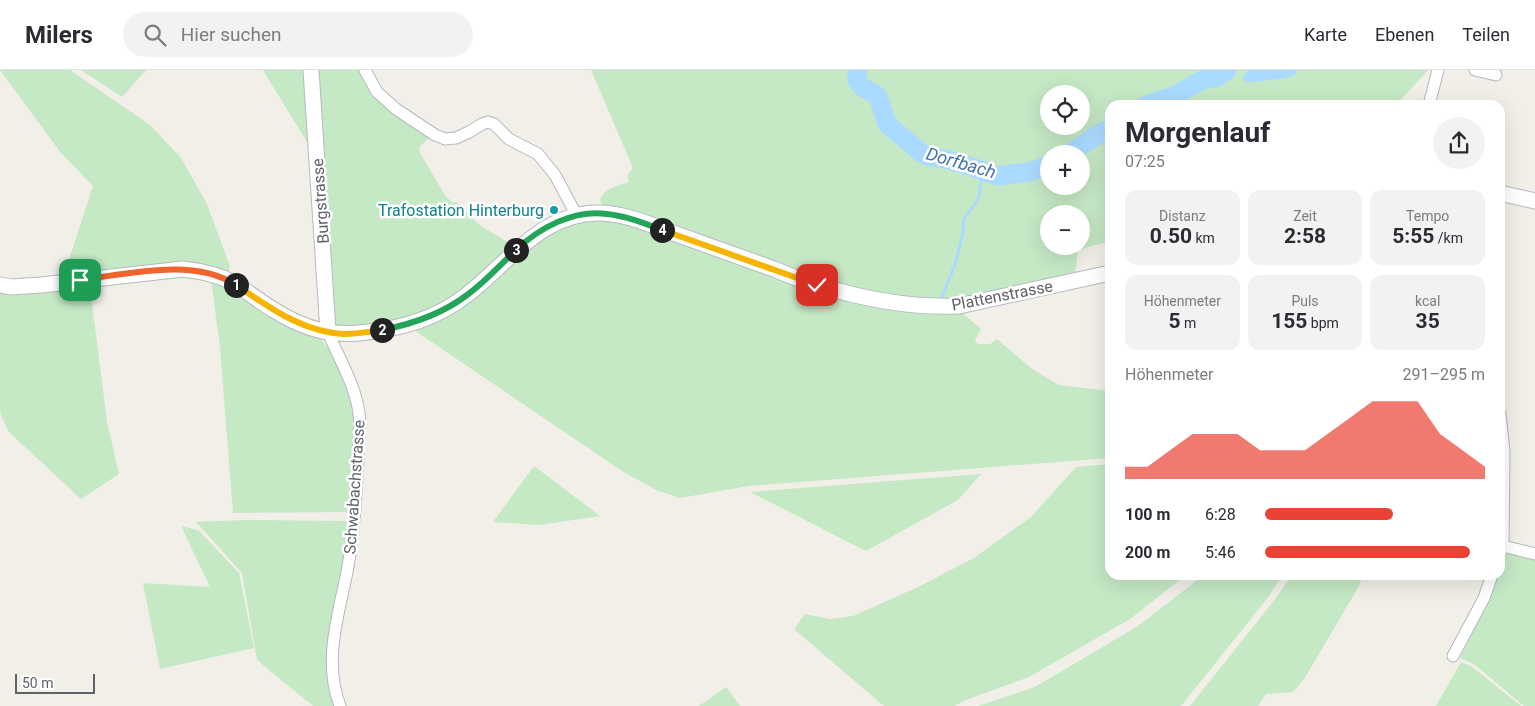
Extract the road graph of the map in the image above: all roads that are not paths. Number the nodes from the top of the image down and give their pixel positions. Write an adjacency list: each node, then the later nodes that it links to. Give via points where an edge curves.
1 (311, 70): 12 (street, Burgstrasse)
2 (365, 70): 9 (street, via 382,97 434,134 445,139 456,138 488,122 538,154 556,175)
3 (1438, 70): 6 (street)
4 (1475, 70): 5 (street)
5 (1496, 75)
6 (1430, 100)
7 (1505, 194): 8 (street)
8 (1535, 201)
9 (577, 216): 10 (street, Plattenstrasse, via 605,213 628,218 817,285 910,305 959,306); 12 (street, Plattenstrasse, via 550,226 528,240 468,295 446,309 382,330 356,334)
10 (1105, 274)
11 (0, 285): 12 (street, Plattenstrasse, via 41,285 175,269 205,272 232,282 301,324)
12 (328, 332): 17 (street, Schwabachstrasse, via 354,390 360,416 355,517 331,656 332,676)
13 (1505, 550): 14 (street)
14 (1535, 554)
15 (1490, 580): 16 (street)
16 (1454, 656)
17 (340, 706)

